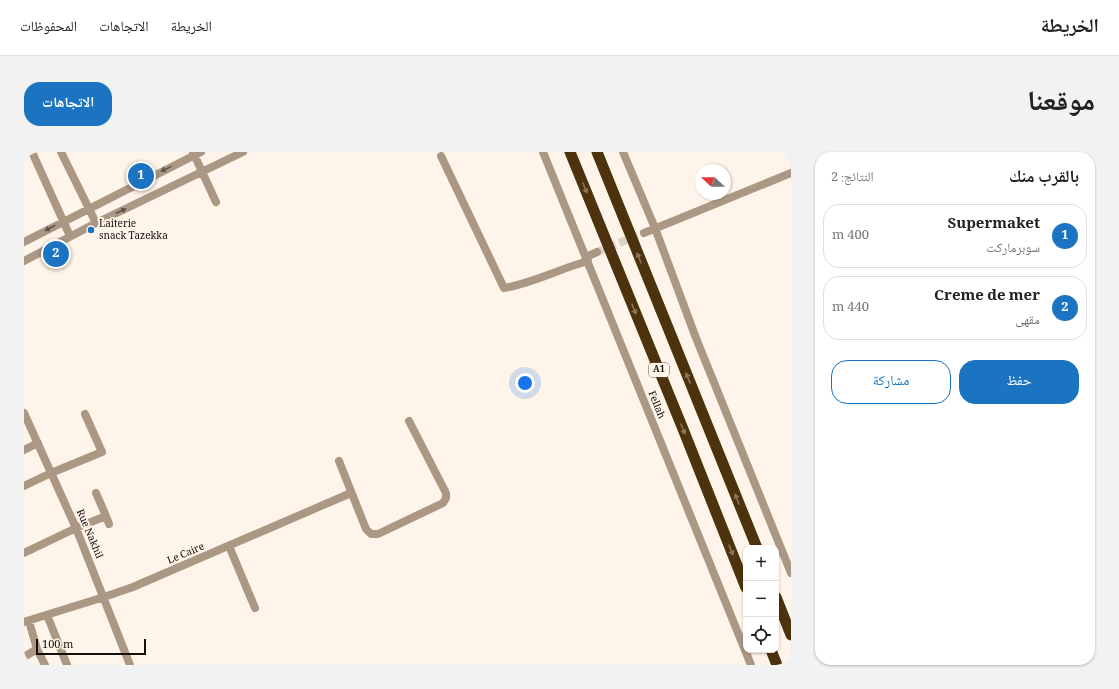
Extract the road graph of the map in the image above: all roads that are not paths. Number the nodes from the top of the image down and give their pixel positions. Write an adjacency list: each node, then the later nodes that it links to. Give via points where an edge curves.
1 (61, 152): 13 (street)
2 (243, 152): 10 (street)
3 (543, 152): 21 (street, Fellah)
4 (570, 152): 38 (highway, A1, one-way to 38)
5 (597, 152): 34 (highway, A1, one-way to 5)
6 (623, 152): 16 (street)
7 (36, 153): 14 (street)
8 (196, 153): 10 (street); 13 (street, one-way to 13)
9 (441, 156): 21 (street, via 504,288)
10 (202, 171): 12 (street); 15 (street, one-way to 10)
11 (791, 173): 16 (street)
12 (216, 202)
13 (88, 208): 14 (street); 15 (street)
14 (63, 221): 18 (street); 19 (street, one-way to 19)
15 (96, 223): 18 (street)
16 (655, 228): 17 (street); 37 (street, via 696,338)
17 (644, 233)
18 (70, 236): 22 (street)
19 (24, 242)
20 (597, 252): 21 (street)
21 (587, 259): 51 (street, Fellah)
22 (24, 261)
23 (24, 413): 26 (street, Rue Nakhil)
24 (85, 414): 29 (street, via 102,452)
25 (409, 421): 32 (street, via 446,494 443,503 374,535 366,529)
26 (38, 443): 27 (street); 29 (street, Rue Nakhil)
27 (24, 450)
28 (339, 461): 32 (street)
29 (51, 473): 30 (street); 33 (street, Rue Nakhil)
30 (24, 486)
31 (96, 493): 33 (street, via 107,520)
32 (352, 493): 35 (street, Le Caire)
33 (76, 528): 36 (street); 39 (street, Rue Nakhil)
34 (756, 545)
35 (228, 546): 39 (street, Le Caire); 41 (street)
36 (24, 553)
37 (791, 574)
38 (743, 581)
39 (104, 597): 42 (street, Le Caire); 50 (street, Rue Nakhil)
40 (779, 605): 44 (highway)
41 (255, 608)
42 (47, 616): 43 (street, Le Caire); 49 (street)
43 (27, 622): 45 (street)
44 (791, 635)
45 (37, 649): 47 (street); 48 (street)
46 (772, 653): 52 (highway)
47 (24, 656)
48 (45, 665)
49 (67, 665)
50 (130, 665)
51 (751, 665)
52 (777, 665)

